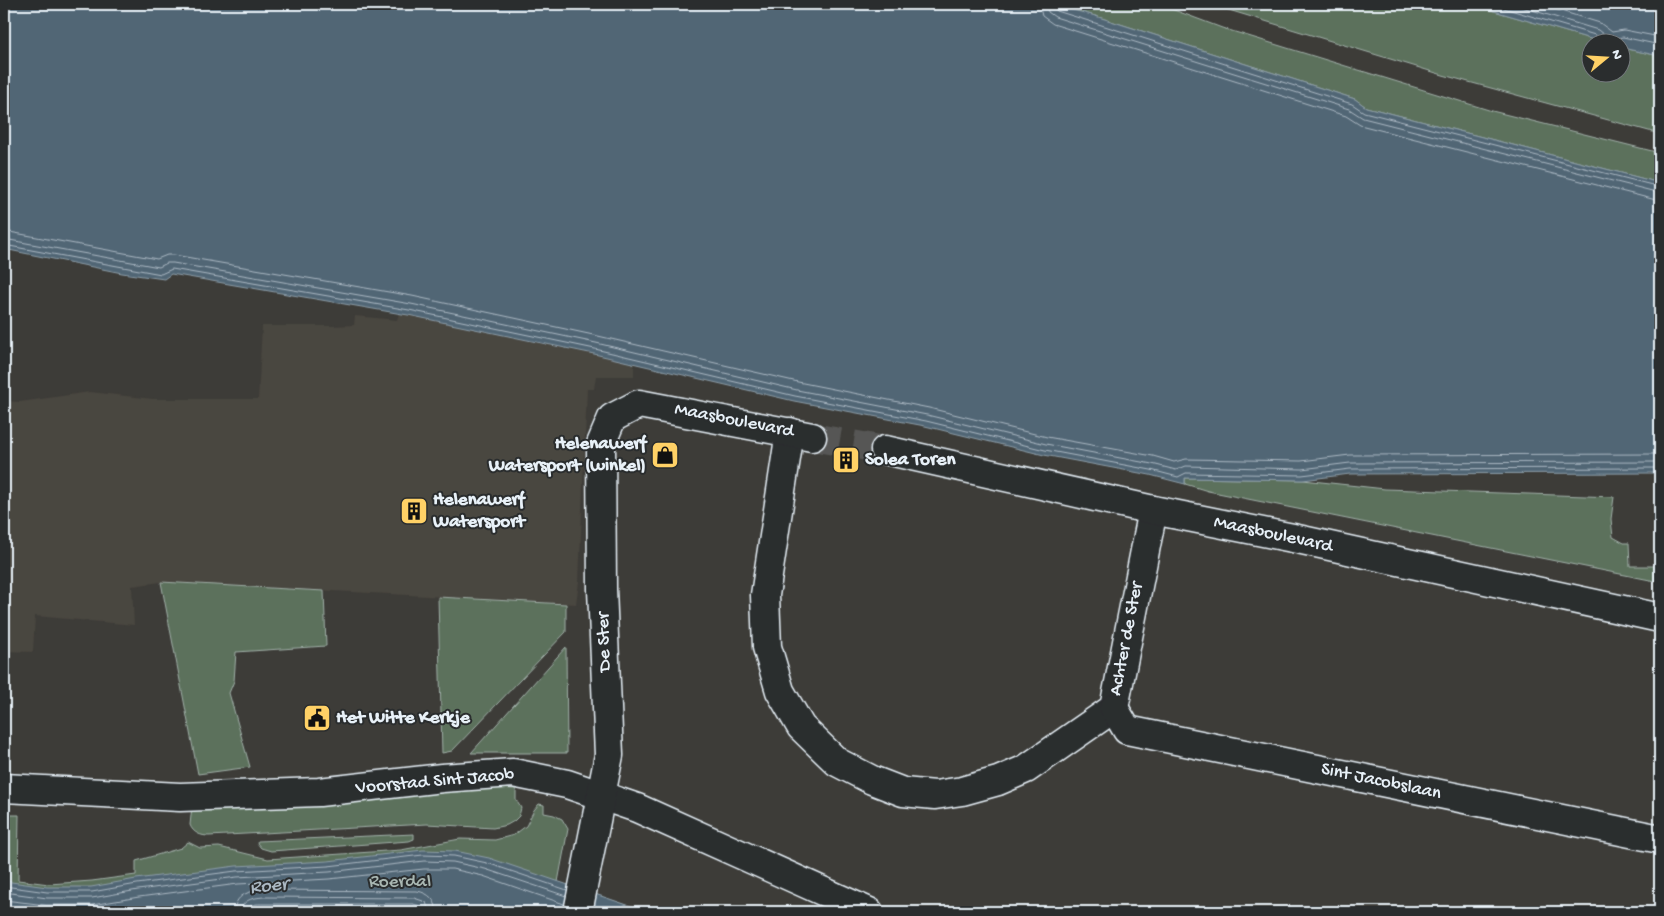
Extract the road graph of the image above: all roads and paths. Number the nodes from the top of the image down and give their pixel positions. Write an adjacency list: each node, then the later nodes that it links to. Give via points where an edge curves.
1 (656, 406): 2 (street, Maasboulevard); 8 (street, De Ster, via 639,404 612,418 601,444 602,589 609,755)
2 (801, 434): 6 (street, Achter de Ster, via 765,595 767,647 780,690 801,727 837,762 904,792 934,795 962,791 1026,769)
3 (885, 450): 4 (street, Maasboulevard)
4 (1153, 510): 5 (street, Maasboulevard); 6 (street, Achter de Ster)
5 (1660, 618)
6 (1114, 708): 9 (street, Sint Jacobslaan, via 1127,730)
7 (4, 788): 8 (street, Voorstad Sint Jacob, via 180,797 319,792 513,773 567,784)
8 (602, 796): 10 (street, De Ster); 11 (street, Voorstad Sint Jacob, via 637,808)
9 (1660, 840)
10 (578, 912)
11 (869, 912)

